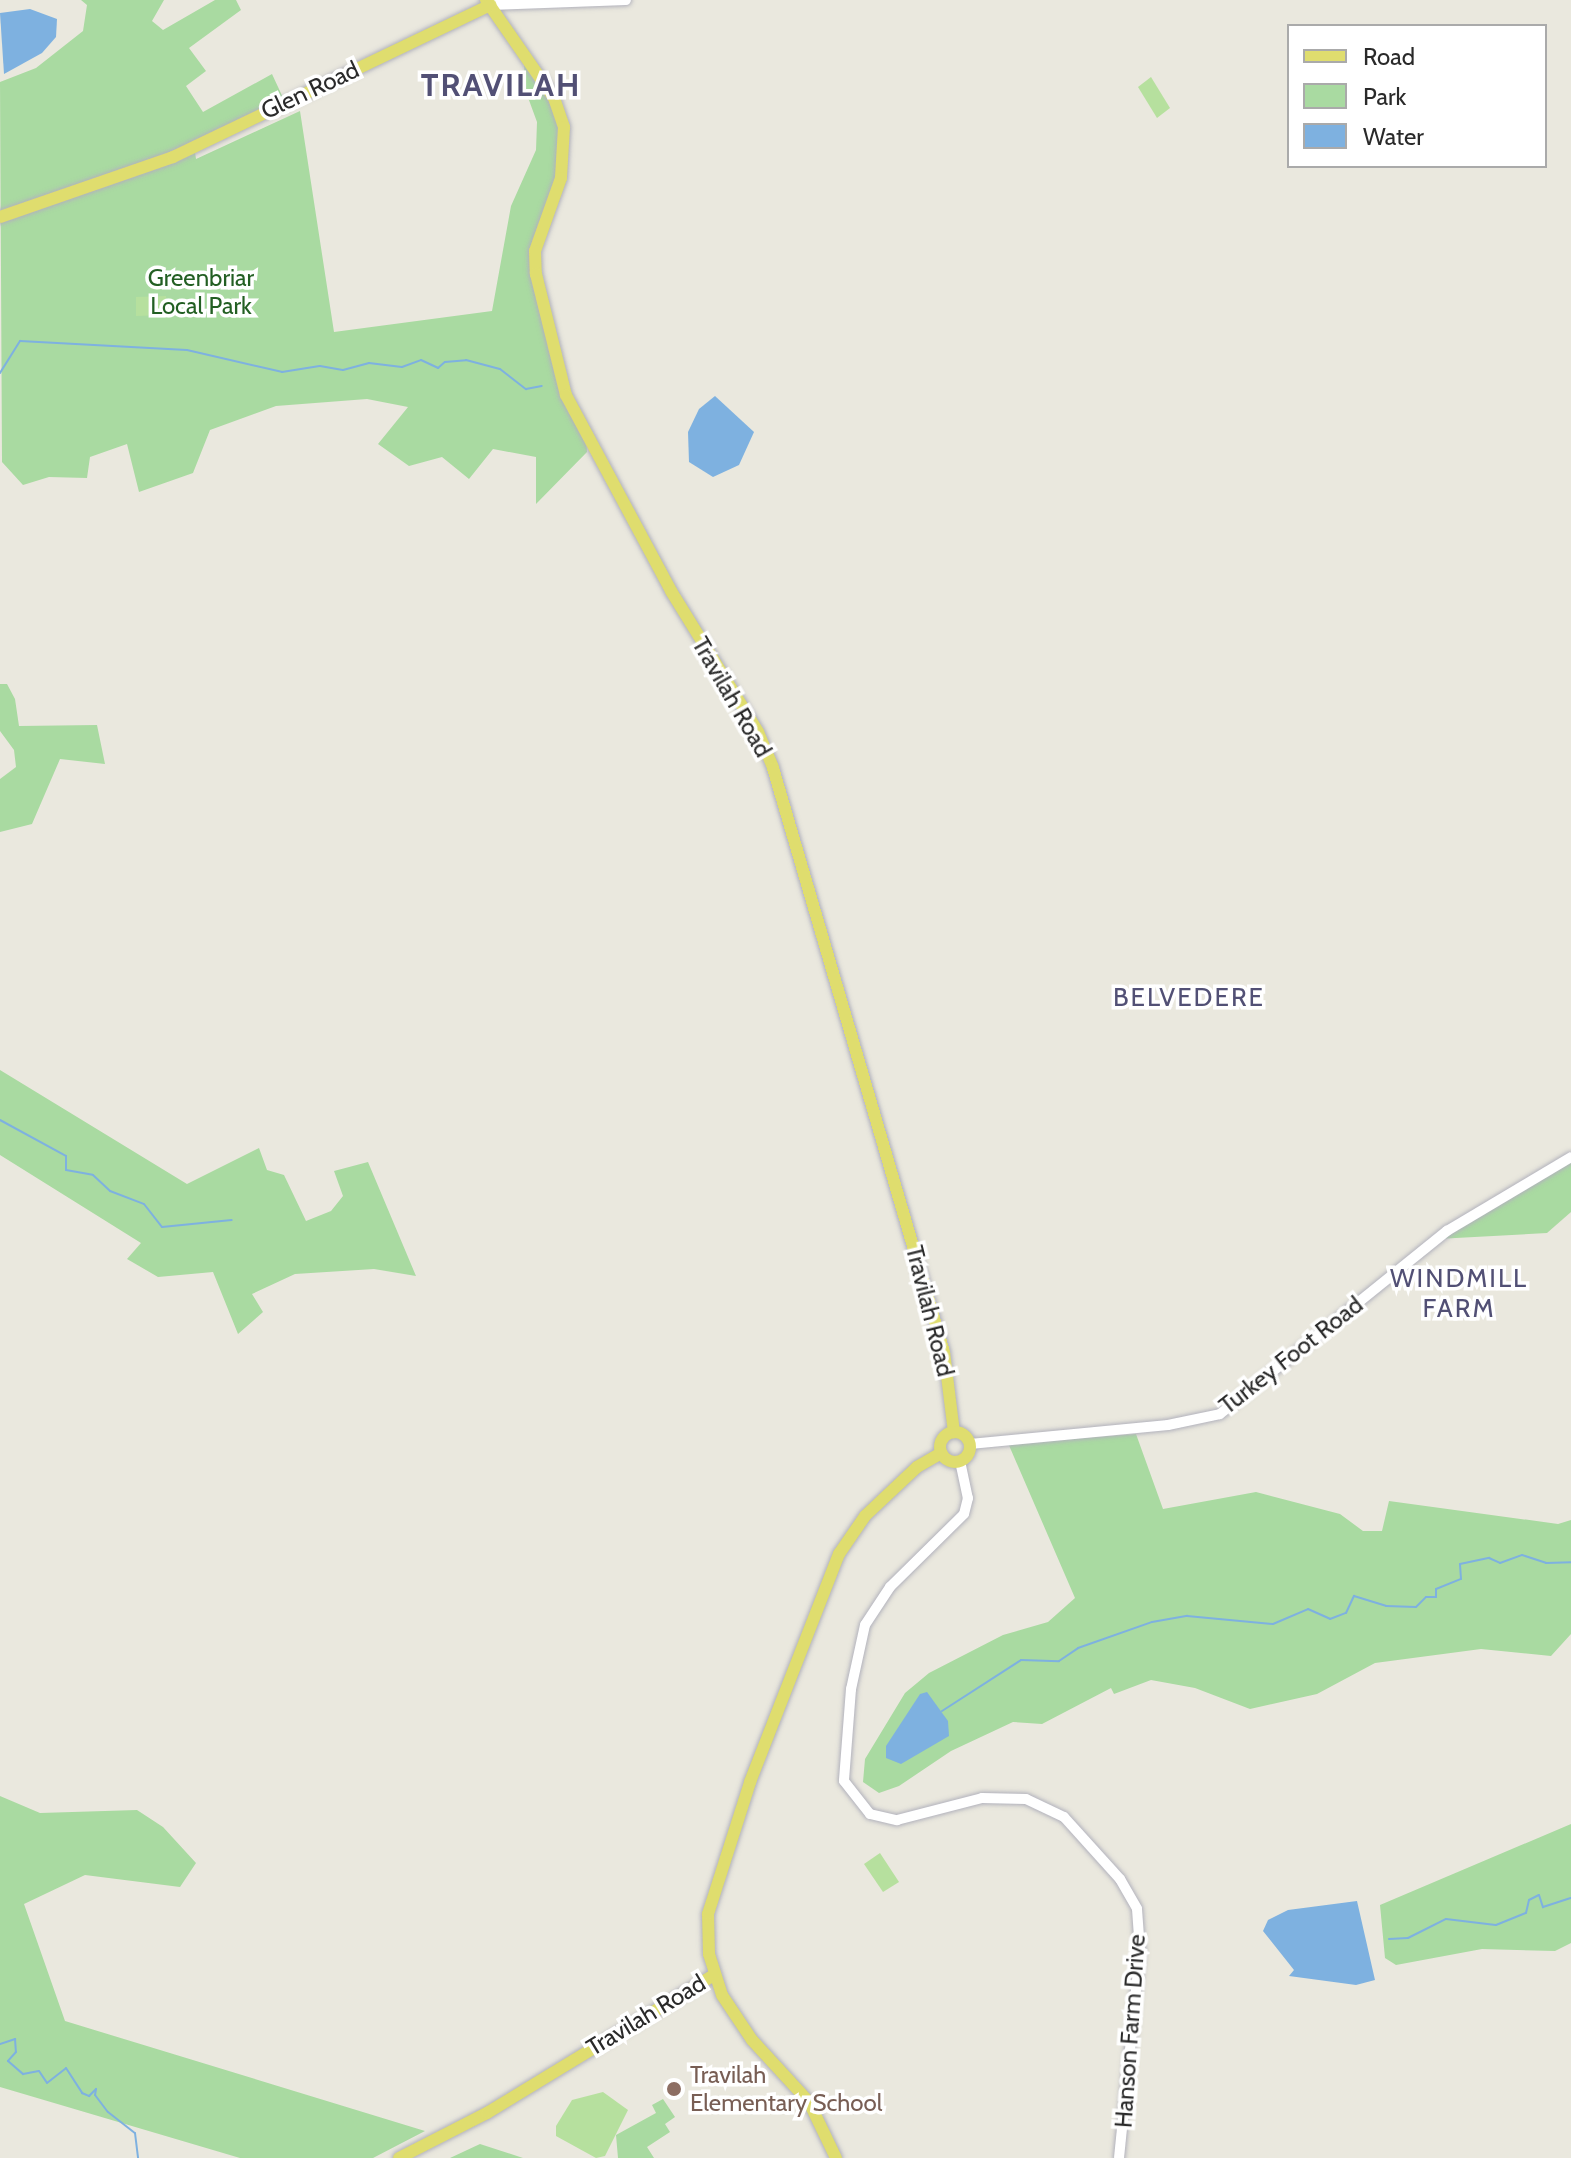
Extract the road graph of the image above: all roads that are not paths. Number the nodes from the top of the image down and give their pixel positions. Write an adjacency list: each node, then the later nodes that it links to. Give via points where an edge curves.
1 (626, 0): 2 (street, Glen Road)
2 (488, 2): 3 (main road, Glen Road, via 173,157); 5 (main road, Travilah Road, via 554,98 564,127 561,178 535,263 566,395 773,768 944,1352)
3 (0, 217)
4 (1571, 1157): 6 (street, Turkey Foot Road, via 1450,1229 1220,1414 1168,1425)
5 (954, 1432): 6 (main road); 7 (main road, via 942,1439)
6 (970, 1444): 8 (main road)
7 (941, 1453): 8 (main road, via 950,1462); 9 (main road, Travilah Road, via 917,1467 865,1516 827,1580 713,1886 707,1933)
8 (960, 1461): 12 (street, Hanson Farm Drive, via 968,1498 964,1514 890,1587 865,1625 851,1689 844,1781 864,1809 897,1820 982,1798 1026,1799 1064,1817 1127,1888 1137,1909 1140,1951)
9 (714, 1975): 10 (main road, Travilah Road, via 487,2113); 11 (main road, via 739,2024 809,2102)
10 (399, 2158)
11 (836, 2158)
12 (1119, 2158)

